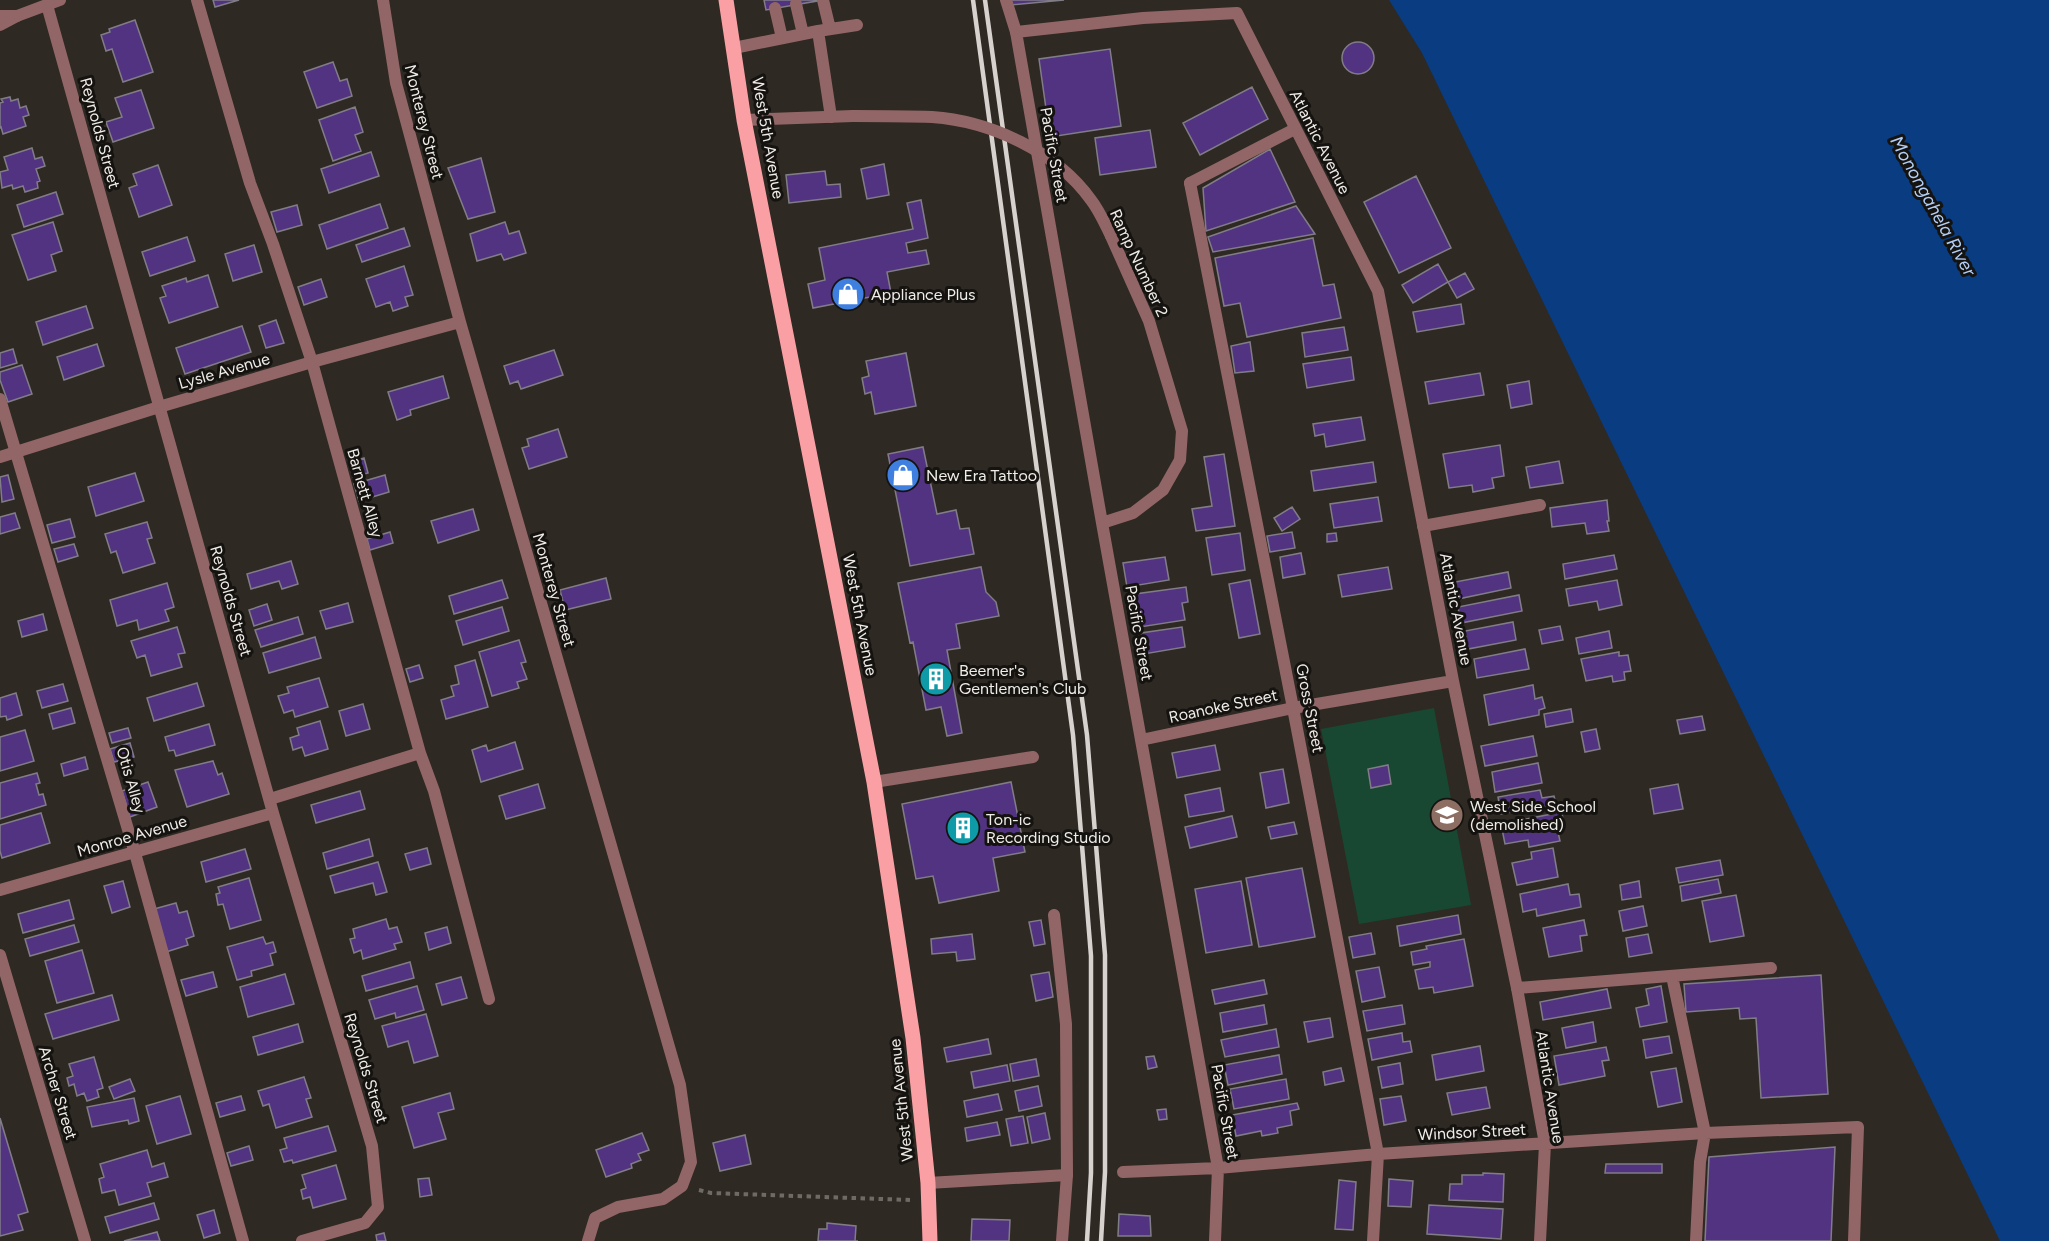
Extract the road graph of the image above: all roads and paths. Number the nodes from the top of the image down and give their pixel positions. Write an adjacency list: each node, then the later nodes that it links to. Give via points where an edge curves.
1 (60, 0): 7 (street)
2 (197, 0): 23 (street, Barnett Alley, via 250,183)
3 (383, 0): 22 (street, Monterey Street, via 396,83)
4 (726, 0): 18 (main road, West 5th Avenue)
5 (823, 0): 14 (street)
6 (1006, 0): 15 (street, Pacific Street)
7 (47, 4): 11 (street); 25 (street, Reynolds Street)
8 (796, 4): 16 (street)
9 (775, 8): 17 (street)
10 (0, 16): 11 (street)
11 (17, 16): 13 (street)
12 (857, 24): 14 (street)
13 (0, 25)
14 (824, 30): 16 (street); 19 (street)
15 (1016, 32): 21 (street, Atlantic Avenue, via 1143,18 1237,13); 29 (street, Pacific Street)
16 (803, 34): 17 (street)
17 (782, 38): 18 (street)
18 (734, 48): 20 (main road, West 5th Avenue)
19 (831, 117): 20 (street, Ramp Number 2); 29 (street, Ramp Number 2, bridge, via 933,117 975,125 1017,140 1046,157 1091,200 1149,321 1182,431 1180,460 1163,490 1133,513)
20 (744, 120): 36 (main road, West 5th Avenue)
21 (1295, 129): 30 (street, Atlantic Avenue, via 1378,291); 32 (street, Gross Street, via 1190,183)
22 (460, 322): 23 (street, Lysle Avenue); 54 (street, Monterey Street, via 680,1085 691,1162)
23 (312, 362): 25 (street, Lysle Avenue); 34 (street, Barnett Alley)
24 (0, 399): 26 (street, Otis Alley)
25 (159, 407): 26 (street, Lysle Avenue); 37 (street, Reynolds Street)
26 (16, 452): 27 (street, Lysle Avenue); 39 (street, Otis Alley)
27 (0, 457)
28 (1540, 505): 30 (street)
29 (1102, 523): 33 (street, Pacific Street)
30 (1423, 526): 31 (street, Atlantic Avenue)
31 (1453, 681): 32 (street, Roanoke Street); 45 (street, Atlantic Avenue)
32 (1293, 708): 33 (street, Roanoke Street); 49 (street, Gross Street)
33 (1141, 740): 50 (street, Pacific Street)
34 (420, 753): 37 (street); 46 (street, Barnett Alley, via 434,791)
35 (1033, 757): 36 (street)
36 (874, 782): 53 (main road, West 5th Avenue, via 913,1038)
37 (270, 799): 38 (street, Reynolds Street)
38 (273, 813): 39 (street, Monroe Avenue); 58 (street, Reynolds Street, via 372,1146 378,1208 365,1223)
39 (135, 852): 40 (street, Monroe Avenue); 57 (street, Otis Alley)
40 (0, 890)
41 (1054, 915): 52 (street, via 1066,1024)
42 (0, 955): 56 (street, Archer Street)
43 (1771, 968): 44 (street)
44 (1672, 976): 45 (street); 47 (street)
45 (1517, 988): 48 (street, Atlantic Avenue)
46 (489, 999)
47 (1705, 1133): 48 (street, Windsor Street); 65 (street); 66 (street, Windsor Street, via 1858,1127)
48 (1545, 1144): 49 (street, Windsor Street); 64 (street, Atlantic Avenue)
49 (1378, 1154): 50 (street, Windsor Street); 63 (street, Gross Street)
50 (1218, 1168): 51 (street, Windsor Street); 62 (street, Pacific Street)
51 (1123, 1172)
52 (1066, 1175): 53 (street); 61 (street)
53 (928, 1183): 55 (main road, West 5th Avenue)
54 (682, 1186): 55 (path, via 711,1193); 59 (street, via 663,1199 618,1207 595,1218)
55 (928, 1201): 60 (main road, West 5th Avenue)
56 (85, 1241)
57 (243, 1241)
58 (302, 1241)
59 (588, 1241)
60 (930, 1241)
61 (1062, 1241)
62 (1215, 1241)
63 (1373, 1241)
64 (1540, 1241)
65 (1696, 1241)
66 (1854, 1241)

